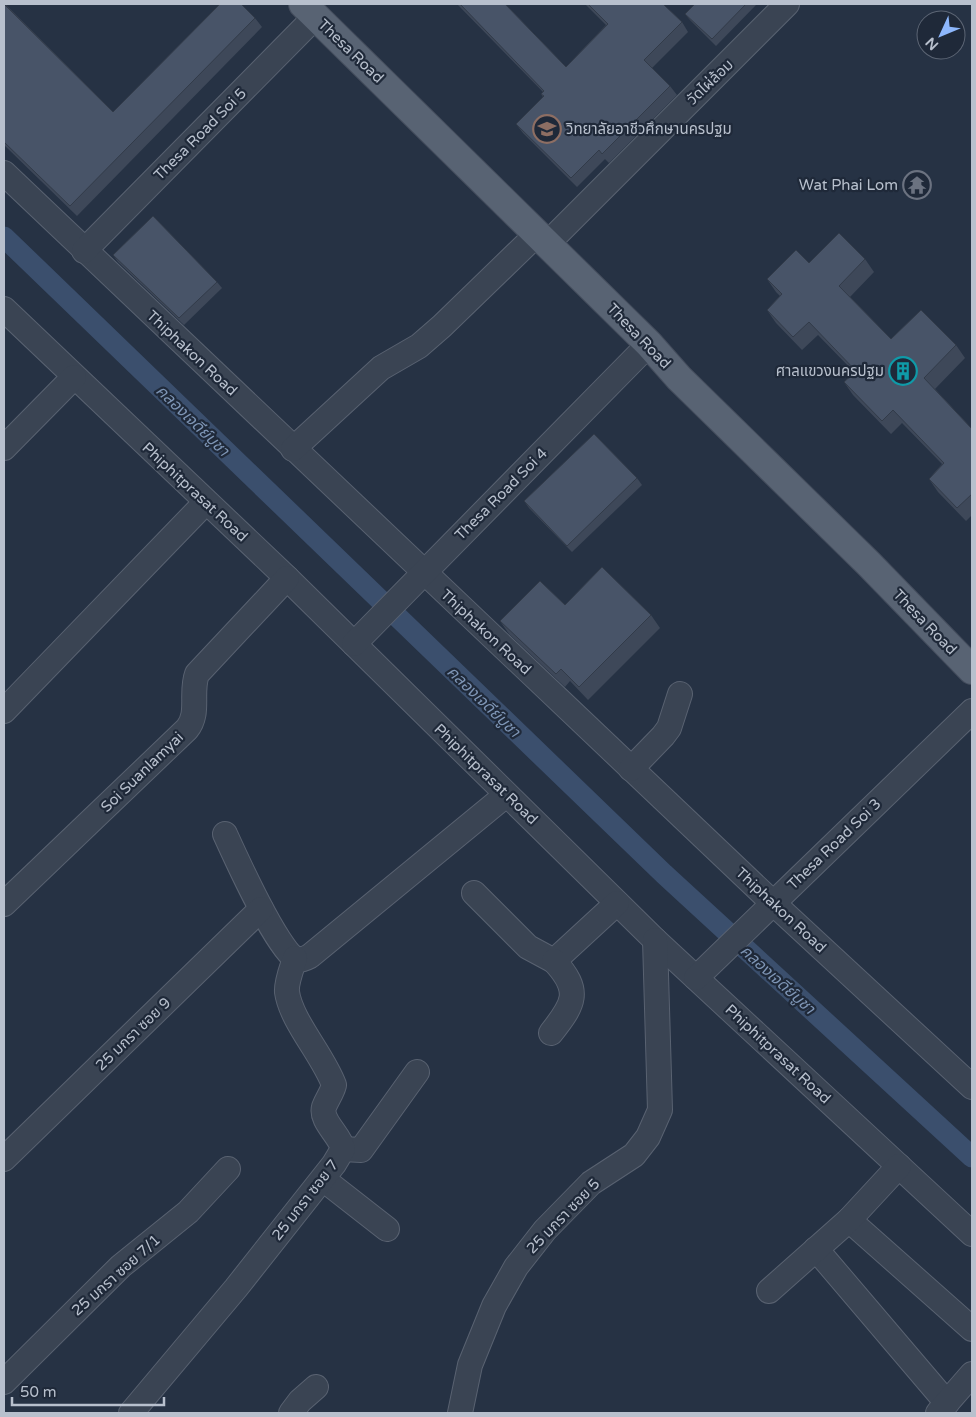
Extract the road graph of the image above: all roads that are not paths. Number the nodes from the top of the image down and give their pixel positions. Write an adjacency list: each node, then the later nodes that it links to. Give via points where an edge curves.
1 (787, 4): 4 (street, วัดไผ่ล้อม)
2 (309, 10): 4 (main road, Thesa Road); 5 (street, Thesa Road Soi 5)
3 (4, 173): 5 (street, Thiphakon Road)
4 (542, 239): 7 (main road, Thesa Road); 10 (street, วัดไผ่ล้อม, via 419,346 381,368)
5 (84, 251): 10 (street, Thiphakon Road)
6 (5, 313): 8 (street, Phiphitprasat Road)
7 (649, 344): 13 (street, Thesa Road Soi 4); 15 (main road, Thesa Road, via 679,378)
8 (74, 376): 9 (street); 11 (street, Phiphitprasat Road)
9 (4, 448)
10 (293, 449): 13 (street, Thiphakon Road)
11 (206, 502): 12 (street, Phiphitprasat Road); 17 (street)
12 (287, 578): 14 (street, Phiphitprasat Road); 24 (street, Soi Suanlamyai, via 197,674 194,716 187,729)
13 (417, 580): 14 (street, Thesa Road Soi 4); 19 (street, Thiphakon Road)
14 (360, 638): 20 (street, Phiphitprasat Road)
15 (972, 670)
16 (680, 694): 19 (street, via 664,736)
17 (4, 711)
18 (972, 711): 26 (street, Thesa Road Soi 3)
19 (631, 769): 26 (street, Thiphakon Road)
20 (506, 795): 23 (street, Phiphitprasat Road); 28 (street, via 310,956)
21 (225, 834): 25 (street)
22 (474, 894): 29 (street, via 528,947)
23 (617, 903): 27 (street, Phiphitprasat Road); 29 (street)
24 (4, 904)
25 (262, 909): 28 (street, via 287,952); 35 (street, 25 มกรา ซอย 9)
26 (766, 911): 30 (street, Thesa Road Soi 3); 33 (street, Thiphakon Road)
27 (656, 940): 30 (street, Phiphitprasat Road); 51 (street, 25 มกรา ซอย 5, via 660,1110 648,1137 634,1155 591,1183 545,1230 516,1267 494,1306 470,1365)
28 (295, 958): 34 (street, 25 มกรา ซอย 7, via 287,991 292,1010 328,1068 334,1085 324,1107 324,1117 341,1140)
29 (554, 961): 31 (street, via 566,974 572,992 569,1011)
30 (703, 972): 36 (street, Phiphitprasat Road)
31 (551, 1032)
32 (417, 1072): 34 (street, via 361,1150)
33 (972, 1087)
34 (343, 1149): 38 (street, 25 มกรา ซอย 7)
35 (4, 1159)
36 (899, 1166): 39 (street); 41 (street, Phiphitprasat Road)
37 (228, 1169): 46 (street, 25 มกรา ซอย 7/1, via 188,1212 121,1266)
38 (322, 1179): 40 (street); 49 (street, 25 มกรา ซอย 7)
39 (849, 1220): 42 (street); 44 (street)
40 (387, 1229)
41 (972, 1234)
42 (816, 1249): 43 (street); 48 (street)
43 (769, 1291)
44 (972, 1329)
45 (972, 1374): 48 (street)
46 (4, 1382)
47 (316, 1387): 50 (street)
48 (942, 1408)
49 (131, 1413)
50 (291, 1413)
51 (460, 1413)

